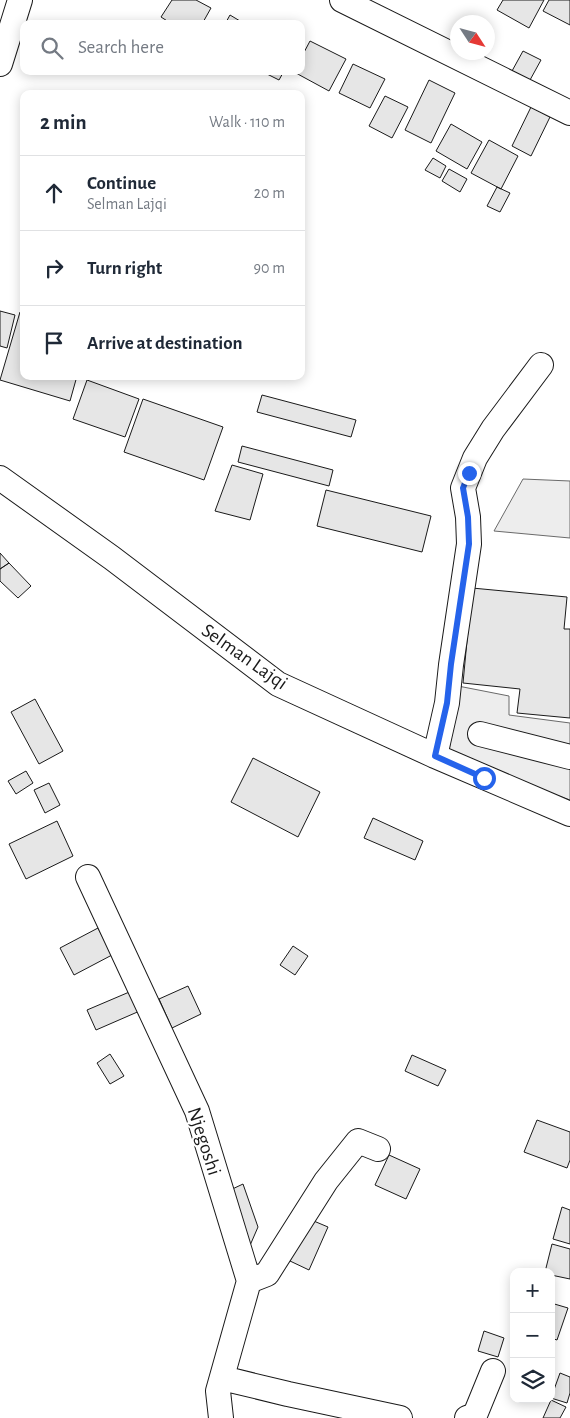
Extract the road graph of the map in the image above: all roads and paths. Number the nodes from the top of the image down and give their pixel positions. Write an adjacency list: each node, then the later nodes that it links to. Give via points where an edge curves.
1 (20, 0): 3 (street)
2 (342, 0): 4 (street)
3 (0, 64)
4 (570, 113)
5 (541, 365): 8 (street, via 484,443 463,488 469,544 447,703)
6 (0, 478): 8 (street, Selman Lajqi, via 278,684)
7 (480, 734): 9 (street)
8 (435, 756): 10 (street, Selman Lajqi)
9 (570, 757)
10 (570, 814)
11 (88, 877): 13 (street, Njegoshi, via 197,1111)
12 (378, 1149): 13 (street, via 358,1141 326,1181 267,1274)
13 (249, 1280): 15 (street)
14 (493, 1371): 18 (street, via 475,1415)
15 (222, 1378): 16 (street, via 218,1391); 17 (street)
16 (221, 1418)
17 (400, 1418)
18 (467, 1418)

